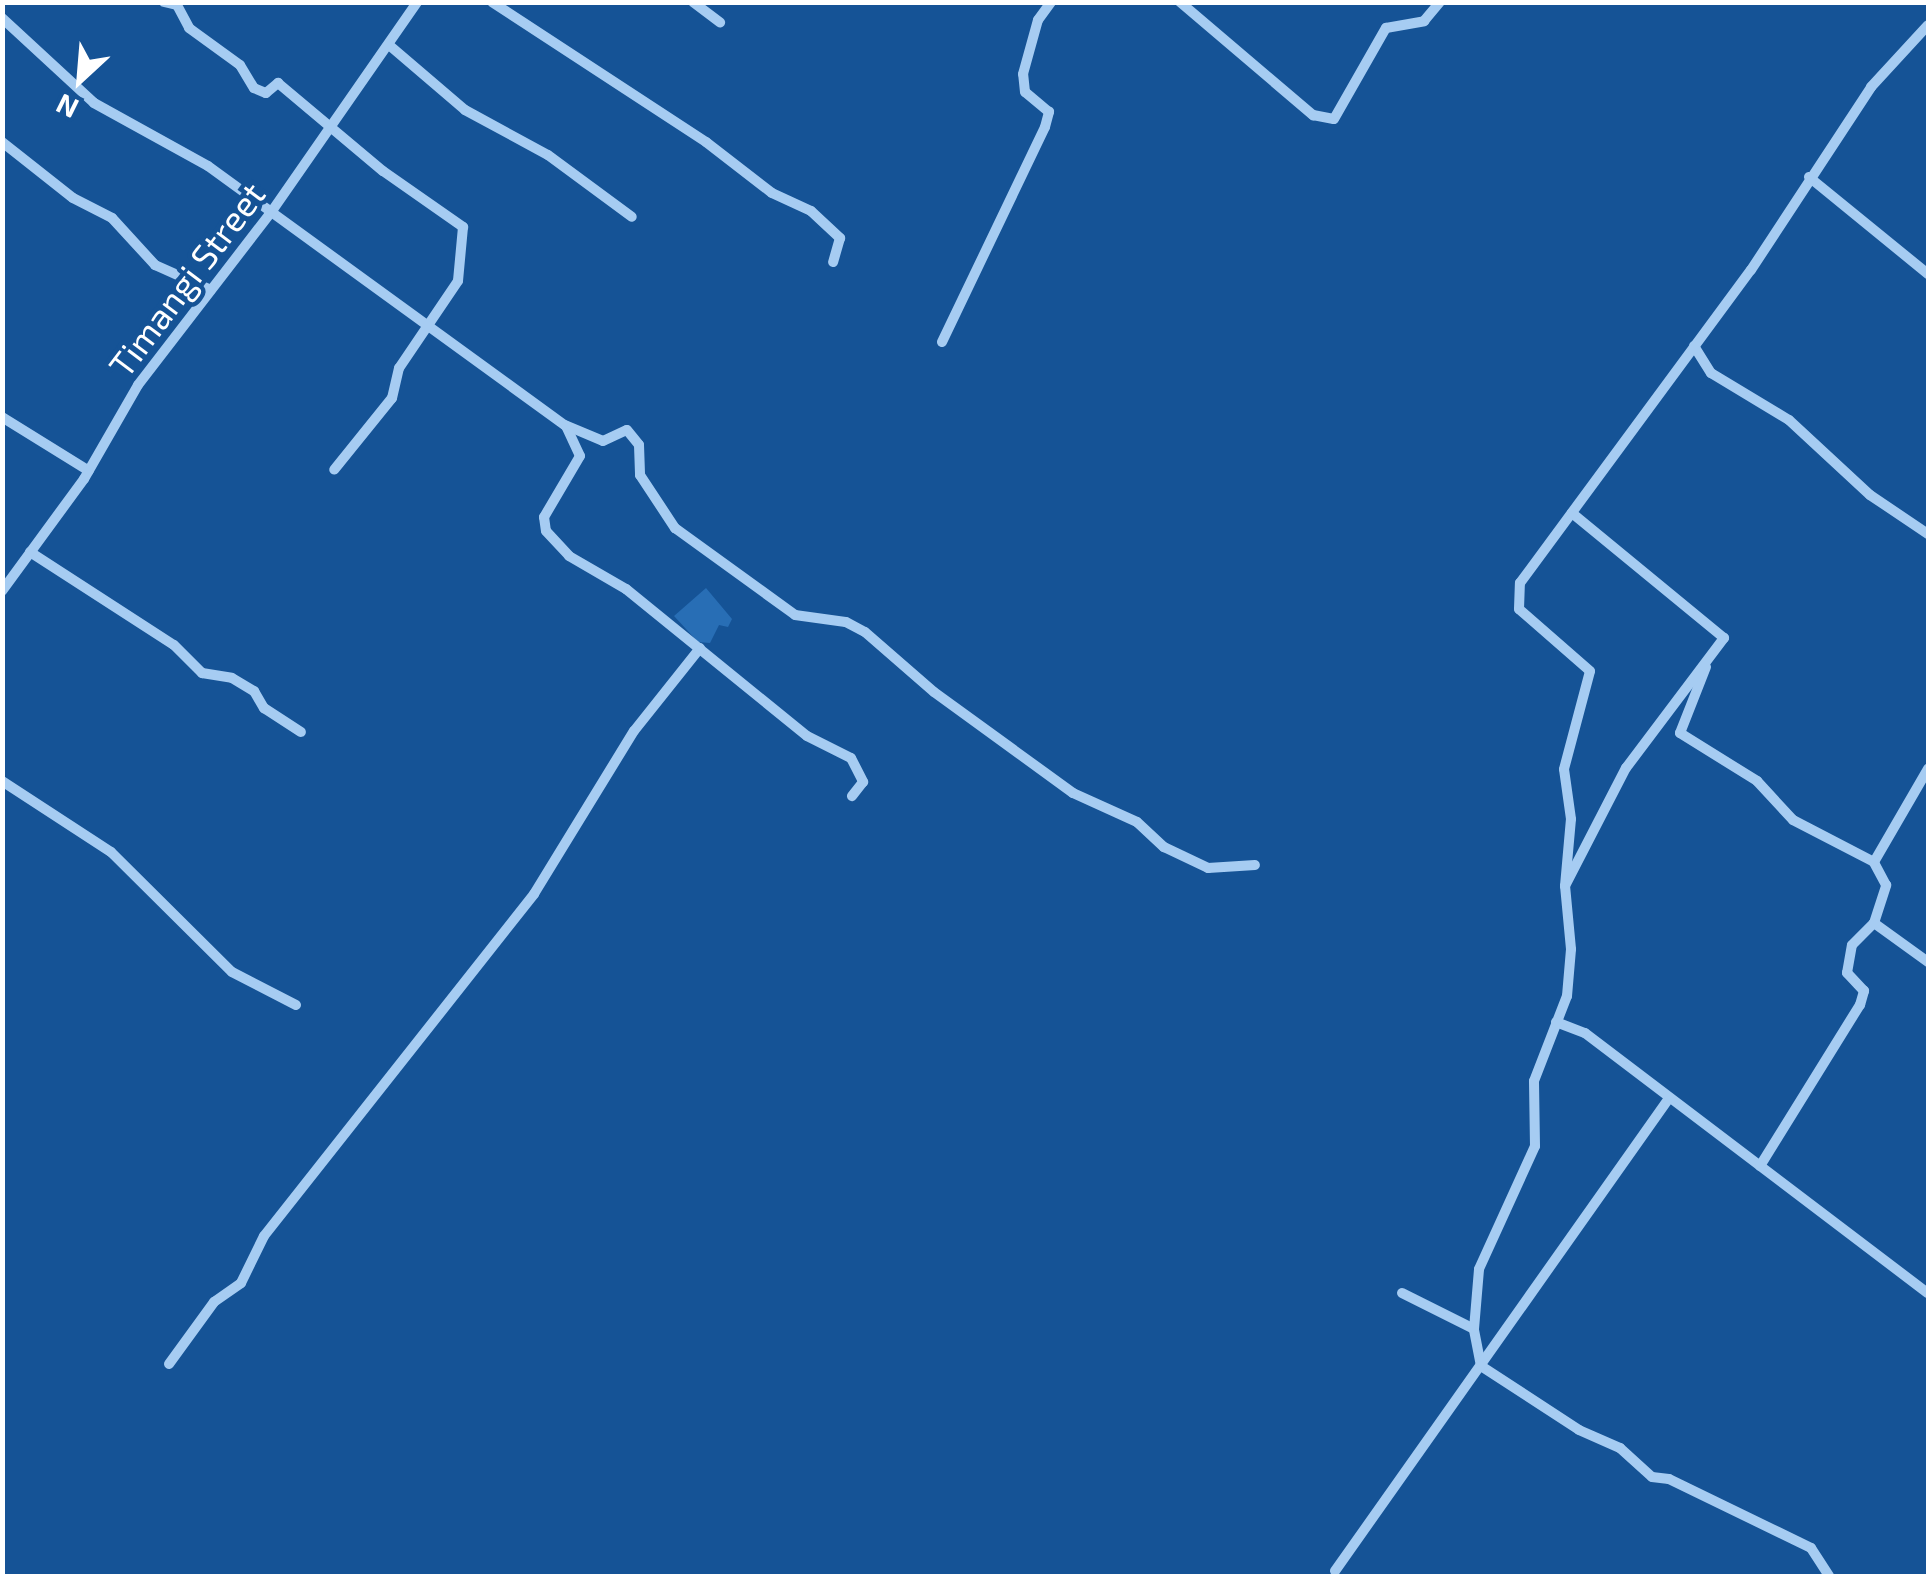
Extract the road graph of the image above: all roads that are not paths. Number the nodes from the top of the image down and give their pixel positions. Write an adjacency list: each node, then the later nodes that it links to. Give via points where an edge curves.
1 (164, 2): 12 (street, via 177,5 188,28 240,65 254,88 266,93 278,83)
2 (417, 2): 11 (street, Timangi Street)
3 (492, 2): 17 (street, via 772,193 810,211 840,238)
4 (693, 2): 9 (street)
5 (1051, 2): 21 (street, via 1038,20 1022,74 1024,92 1048,112 1045,127)
6 (1180, 2): 7 (street, via 1313,114 1334,119 1386,28 1424,21)
7 (1440, 2)
8 (2, 18): 15 (street, via 94,103)
9 (720, 22)
10 (1928, 25): 14 (street, via 1870,87)
11 (388, 45): 12 (street, Timangi Street); 16 (street, via 465,110 548,155)
12 (330, 126): 15 (street, Timangi Street); 20 (street, via 463,227 458,281)
13 (2, 142): 19 (street, via 73,198 112,218 155,265)
14 (1809, 177): 18 (street); 22 (street)
15 (272, 211): 19 (street, Timangi Street); 20 (street)
16 (632, 217)
17 (833, 262)
18 (1928, 274)
19 (211, 290): 26 (street, Timangi Street, via 138,385)
20 (426, 326): 24 (street, via 469,350); 25 (street, via 399,368 392,398)
21 (942, 342)
22 (1694, 346): 27 (street); 28 (street, via 1711,373 1789,420 1870,495)
23 (2, 416): 26 (street)
24 (566, 425): 31 (street, via 580,456 544,518 546,531 569,556 626,589); 38 (street, via 604,442 627,430 638,446 640,476 674,528 795,615 846,622 864,632 1072,793 1138,822 1156,842 1208,868)
25 (334, 470)
26 (89, 471): 29 (street, Timangi Street)
27 (1572, 514): 32 (street, via 1724,638); 39 (street, via 1515,596 1519,609 1590,671 1564,768 1571,819)
28 (1928, 534)
29 (30, 552): 30 (street, Timangi Street); 33 (street, via 174,645 202,673 232,678 254,691 264,708)
30 (2, 591)
31 (700, 648): 36 (street, via 808,736 851,758 863,782); 49 (street, via 634,732 534,894 264,1236 241,1283 214,1302)
32 (1708, 662): 37 (street, via 1680,734 1757,780 1793,820); 39 (street, via 1677,692 1626,768)
33 (301, 732)
34 (1928, 769): 37 (street)
35 (2, 781): 42 (street, via 111,852 232,972)
36 (852, 796)
37 (1874, 862): 40 (street, via 1886,886)
38 (1255, 865)
39 (1565, 886): 43 (street, via 1571,949)
40 (1874, 922): 41 (street); 45 (street, via 1852,945 1847,973 1864,991 1860,1005)
41 (1928, 962)
42 (296, 1005)
43 (1556, 1022): 44 (street, via 1585,1033); 48 (street, via 1534,1081 1535,1146 1523,1182 1485,1247)
44 (1667, 1101): 45 (street); 50 (street)
45 (1760, 1166): 47 (street)
46 (1402, 1293): 48 (street)
47 (1928, 1293)
48 (1474, 1329): 50 (street)
49 (169, 1364)
50 (1481, 1366): 51 (street); 52 (street, via 1620,1448 1652,1477 1810,1548)
51 (1335, 1571)
52 (1829, 1576)

